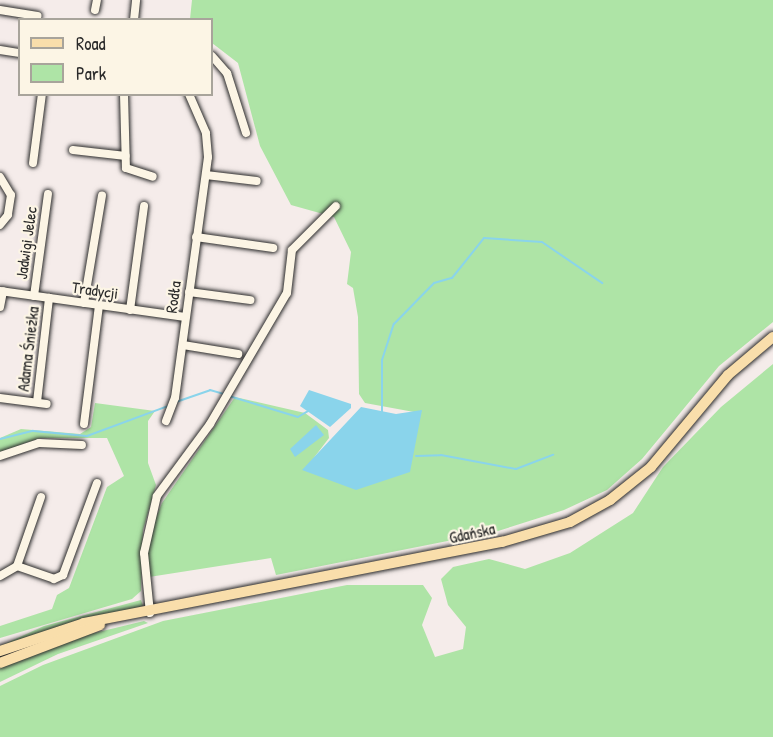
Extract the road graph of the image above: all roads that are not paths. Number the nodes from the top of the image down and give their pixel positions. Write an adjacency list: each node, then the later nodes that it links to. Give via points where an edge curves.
1 (97, 0): 4 (street)
2 (136, 0): 6 (street)
3 (0, 10): 5 (street)
4 (95, 10)
5 (38, 16)
6 (134, 18)
7 (0, 50): 8 (street)
8 (18, 53)
9 (213, 57): 13 (street, via 227,73)
10 (42, 96): 16 (street)
11 (124, 96): 15 (street)
12 (190, 96): 17 (street, Rodła, via 206,133)
13 (246, 133)
14 (73, 150): 15 (street)
15 (126, 156): 19 (street, via 129,172)
16 (33, 163)
17 (206, 175): 20 (street); 28 (street, Rodła)
18 (0, 177): 25 (street, via 10,189)
19 (153, 177)
20 (257, 181)
21 (48, 194): 32 (street, Jadwigi Jelec)
22 (102, 196): 35 (street)
23 (144, 206): 38 (street)
24 (336, 206): 54 (street, via 292,250 287,293 210,424 157,496 144,553)
25 (10, 210): 26 (street); 27 (street)
26 (0, 211)
27 (0, 225)
28 (196, 237): 29 (street); 31 (street, Rodła)
29 (273, 248)
30 (4, 290): 32 (street, Tradycji); 37 (street)
31 (189, 292): 34 (street); 39 (street, Rodła)
32 (34, 296): 33 (street, Tradycji)
33 (49, 298): 35 (street, Tradycji); 44 (street, Adama Śnieżka)
34 (250, 300)
35 (84, 303): 36 (street, Tradycji)
36 (99, 305): 38 (street, Tradycji); 47 (street)
37 (0, 307)
38 (130, 310): 39 (street, Tradycji)
39 (185, 317): 41 (street, Rodła)
40 (773, 337): 54 (main road, Gdańska, via 728,375 651,467 577,519 502,542)
41 (183, 345): 42 (street); 46 (street, Rodła)
42 (238, 354)
43 (0, 398): 44 (street)
44 (37, 402): 45 (street)
45 (47, 404)
46 (166, 421)
47 (84, 424)
48 (82, 445): 49 (street, via 39,443)
49 (0, 456)
50 (97, 483): 52 (street, via 63,575 54,579)
51 (41, 497): 52 (street)
52 (17, 566): 53 (street)
53 (0, 576)
54 (150, 613): 55 (main road, Gdańska)
55 (106, 622): 56 (main road, Gdańska, via 71,627); 57 (main road, Gdańska)
56 (0, 651)
57 (0, 663)

